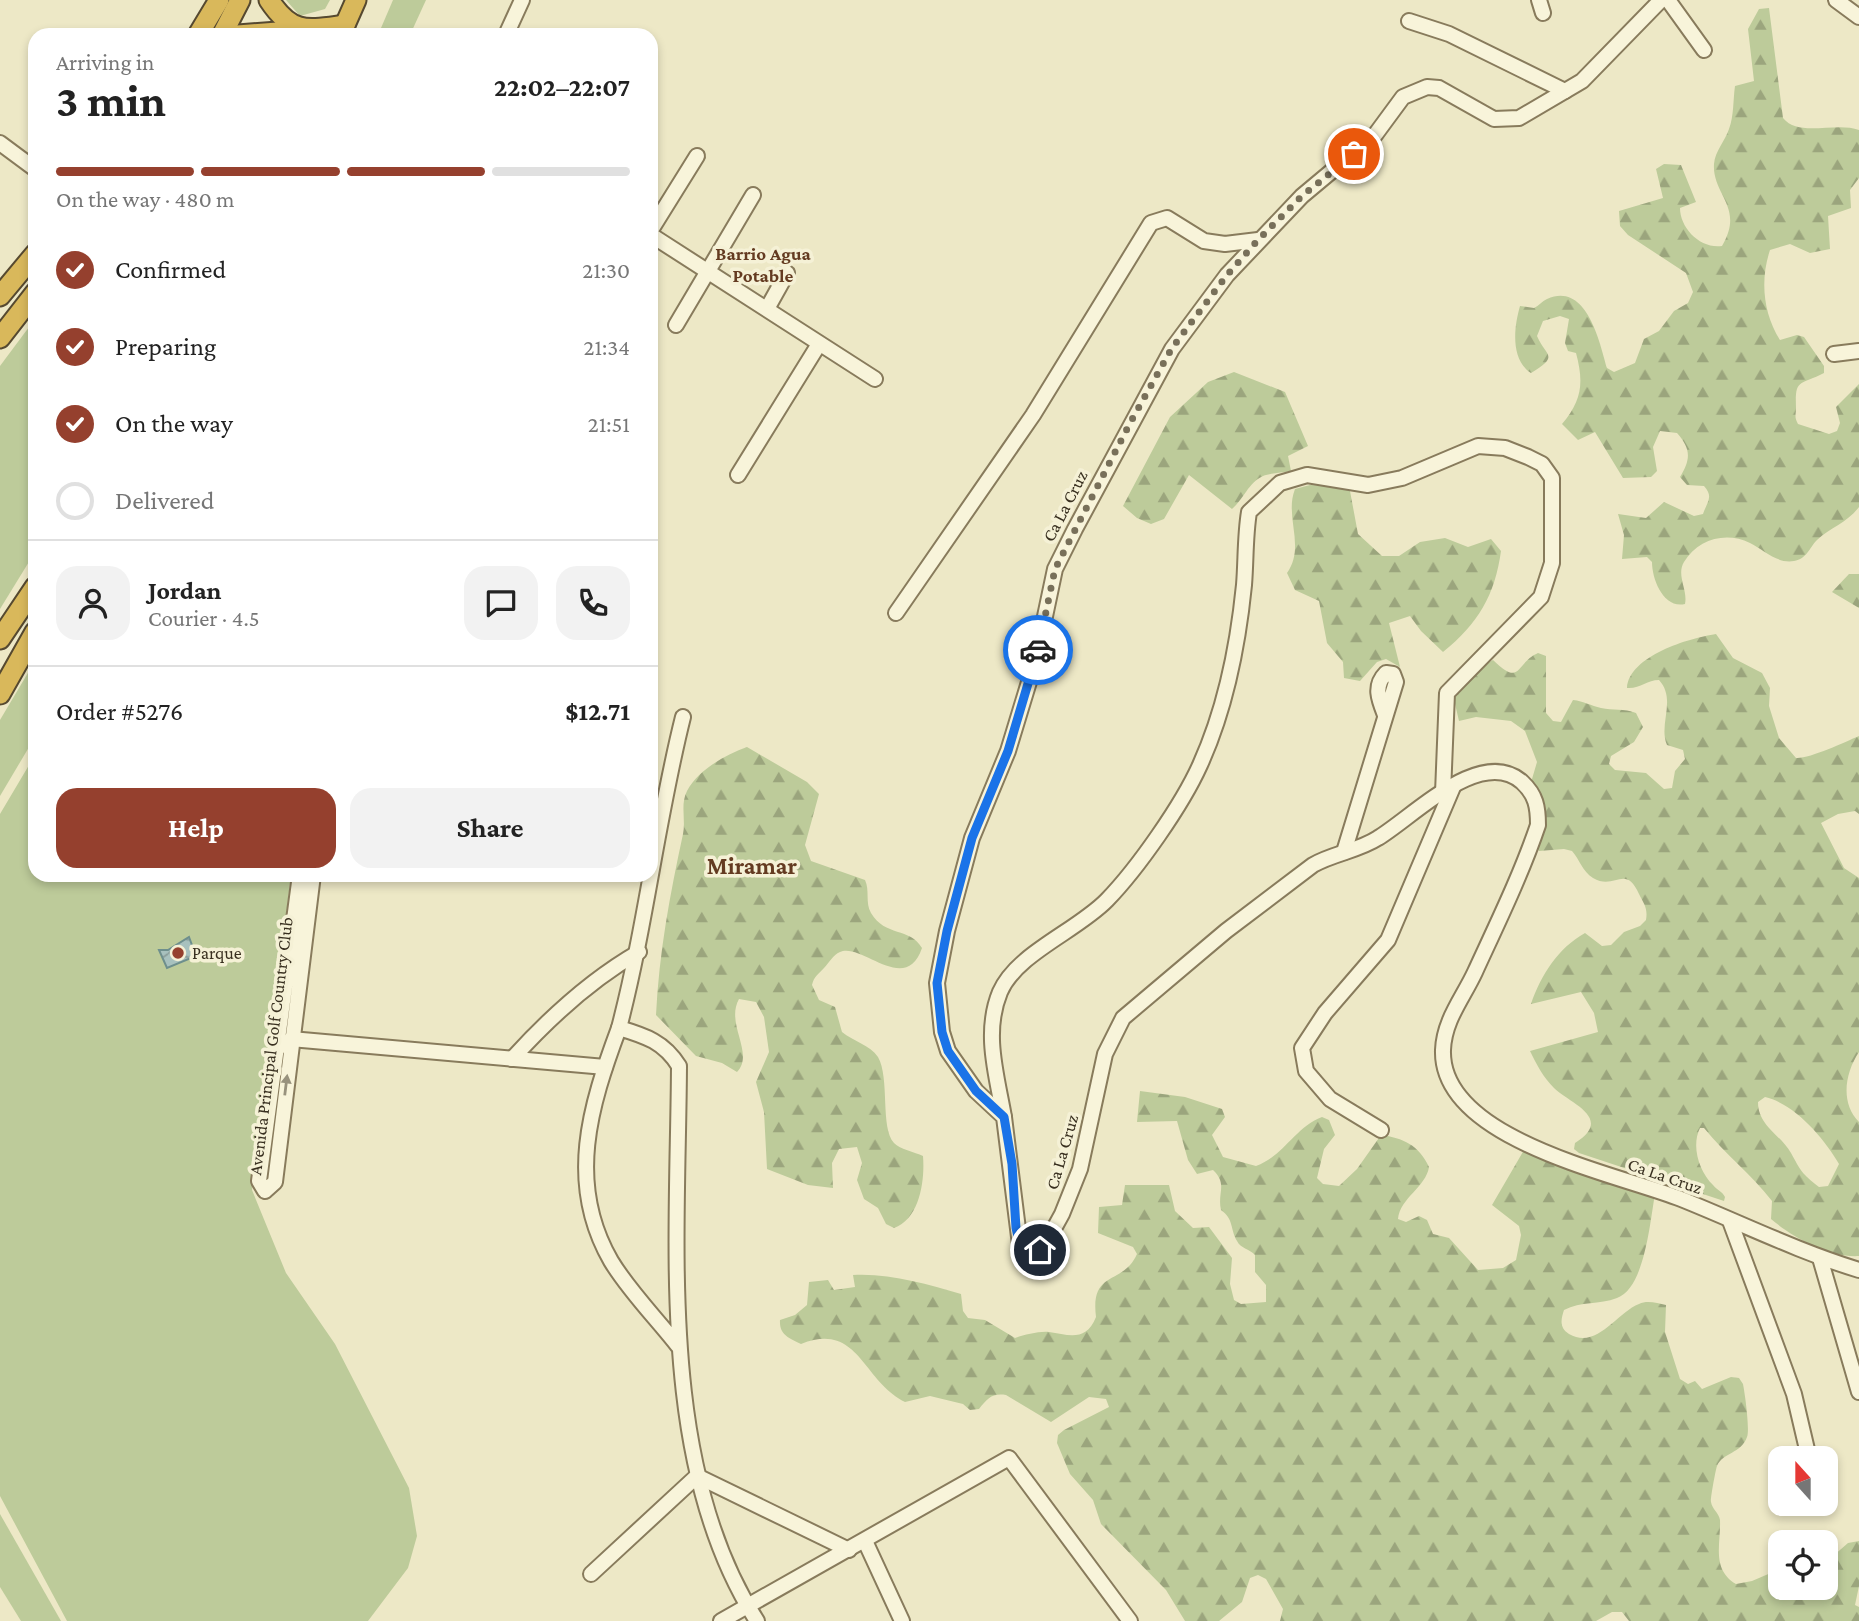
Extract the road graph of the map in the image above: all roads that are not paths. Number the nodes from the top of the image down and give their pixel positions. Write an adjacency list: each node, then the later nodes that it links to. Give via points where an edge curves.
1 (219, 0): 12 (highway)
2 (240, 0): 13 (highway)
3 (269, 0): 14 (highway, via 283,21)
4 (356, 0): 15 (highway)
5 (369, 0): 16 (highway)
6 (523, 0): 17 (street)
7 (1661, 0): 19 (street, Ca La Cruz, via 1582,81)
8 (1668, 0): 18 (street)
9 (1836, 0): 10 (street)
10 (1859, 17)
11 (1409, 21): 19 (street, via 1449,34)
12 (202, 28)
13 (226, 28)
14 (304, 28)
15 (347, 28)
16 (349, 28)
17 (509, 28)
18 (1704, 50)
19 (1565, 91): 26 (street, Ca La Cruz, via 1519,118 1505,120 1494,119 1439,89 1412,91 1368,141)
20 (0, 143): 22 (street)
21 (698, 156): 24 (street)
22 (28, 164)
23 (753, 195): 28 (street)
24 (658, 219)
25 (658, 240): 28 (street)
26 (1258, 240): 41 (street, via 1204,242 1167,218 1151,223 1033,415); 59 (street, Ca La Cruz, via 1172,348 1055,569 1036,659 1016,724 972,838 937,983 942,1032 948,1051 976,1091)
27 (28, 262): 30 (highway)
28 (707, 271): 32 (street); 33 (street)
29 (787, 273): 32 (street)
30 (0, 296)
31 (28, 302): 34 (highway)
32 (768, 307): 35 (street)
33 (676, 325)
34 (0, 338)
35 (819, 344): 38 (street); 39 (street)
36 (1859, 351): 37 (street)
37 (1834, 354)
38 (875, 379)
39 (738, 475)
40 (28, 597): 42 (highway)
41 (896, 613)
42 (0, 639)
43 (28, 644): 44 (highway)
44 (0, 694)
45 (1385, 716): 49 (street)
46 (683, 717): 48 (street)
47 (1448, 790): 49 (street, Ca La Cruz, via 1375,840); 59 (street, via 1447,693 1541,597 1552,564 1552,478 1542,464 1489,445 1402,478 1368,485 1307,475 1280,483 1249,512 1244,586 1233,650 1220,711 1199,766 1158,833 1108,900 1073,930 1019,965 1000,992 990,1035); 60 (street, via 1388,940 1325,1013 1302,1048 1306,1071 1330,1099); 61 (street, Ca La Cruz, via 1482,771 1502,770 1532,791 1538,807 1538,825 1527,857 1448,1021 1443,1051 1450,1086 1479,1113 1526,1145 1572,1165 1680,1198)
48 (658, 832)
49 (1344, 852): 59 (street, Ca La Cruz, via 1313,865 1123,1018 1105,1054 1080,1169 1045,1245 1033,1252 1020,1245 1016,1228)
50 (299, 882): 56 (street, Avenida Principal Golf Country Club)
51 (312, 882): 55 (street, Avenida Principal Golf Country Club)
52 (650, 882): 53 (street)
53 (639, 952): 54 (street); 57 (street, via 552,1015)
54 (619, 1028): 58 (street); 64 (street, via 652,1038 668,1049 679,1066)
55 (291, 1039): 56 (street); 56 (street, Avenida Principal Golf Country Club, one-way to 55, via 259,1181 265,1191 275,1182); 57 (street)
56 (277, 1055)
57 (512, 1059): 58 (street)
58 (605, 1067): 64 (street, via 584,1172 593,1217 611,1262)
59 (1004, 1117)
60 (1381, 1130)
61 (1730, 1221): 62 (street, Ca La Cruz); 66 (street, via 1794,1394)
62 (1820, 1258): 63 (street, Ca La Cruz); 65 (street)
63 (1859, 1270)
64 (678, 1346): 67 (street)
65 (1859, 1392)
66 (1806, 1446)
67 (697, 1476): 69 (street); 70 (street); 71 (street)
68 (865, 1541): 69 (street); 72 (street, via 1009,1458); 75 (street)
69 (849, 1550): 71 (street)
70 (591, 1574)
71 (747, 1606): 73 (street); 74 (street)
72 (1123, 1618)
73 (721, 1621)
74 (757, 1621)
75 (902, 1621)

